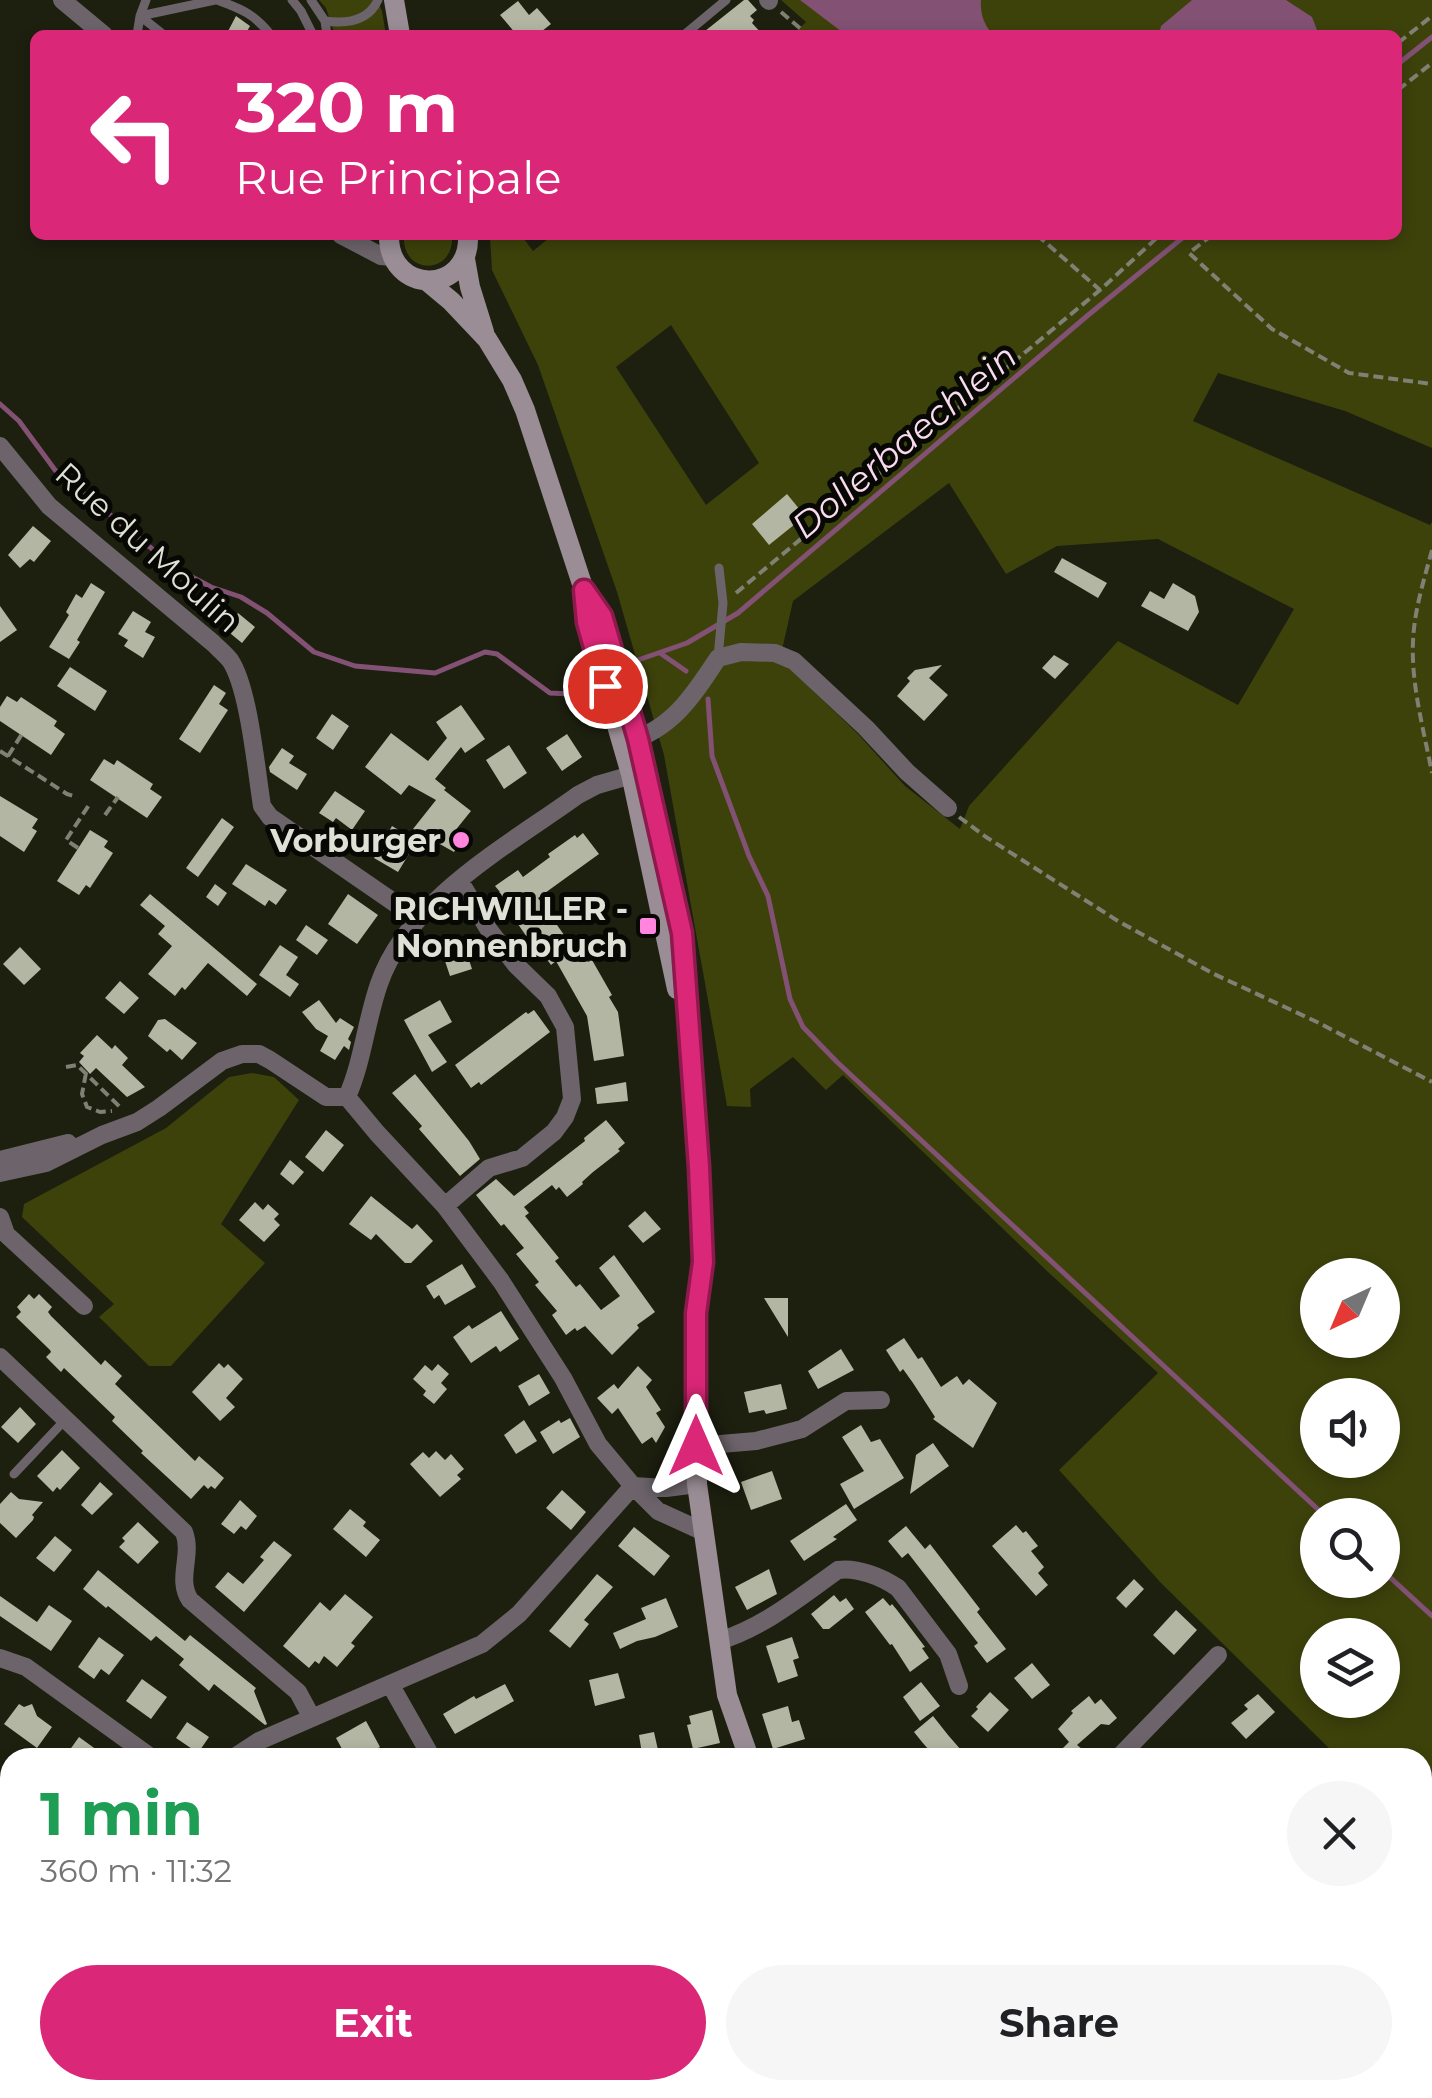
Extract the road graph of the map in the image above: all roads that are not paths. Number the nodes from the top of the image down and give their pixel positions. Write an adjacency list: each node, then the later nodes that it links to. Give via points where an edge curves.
1 (62, 0): 11 (street)
2 (146, 0): 9 (lane)
3 (216, 0): 9 (lane); 14 (lane, via 256,16)
4 (292, 0): 15 (lane)
5 (311, 0): 10 (lane)
6 (378, 0): 10 (lane, via 346,24)
7 (394, 0): 17 (main road)
8 (726, 0): 18 (lane)
9 (140, 16): 12 (lane); 13 (lane)
10 (325, 21): 16 (lane)
11 (98, 30)
12 (138, 30)
13 (158, 30)
14 (267, 30)
15 (311, 30)
16 (326, 30)
17 (399, 30)
18 (690, 30)
19 (351, 240): 22 (street)
20 (390, 240): 22 (main road)
21 (467, 240): 23 (main road)
22 (392, 257): 24 (main road, via 406,274)
23 (465, 259): 24 (main road, via 449,276); 25 (main road)
24 (428, 281): 25 (main road)
25 (486, 338): 29 (main road, via 525,410 584,590 602,616)
26 (0, 446): 33 (street, Rue du Moulin, via 49,506 230,660 242,688 262,806 270,817)
27 (719, 568): 28 (lane)
28 (718, 658): 29 (street, via 662,727); 31 (street, via 775,653 794,661)
29 (630, 741): 30 (main road)
30 (639, 772): 32 (street, via 578,795); 44 (main road, via 692,1050 703,1262 696,1313)
31 (948, 808)
32 (459, 880): 33 (street); 38 (street, via 489,930 556,1011 572,1098 554,1132 522,1158 490,1168)
33 (418, 919): 34 (street, via 379,982)
34 (347, 1096): 35 (street, via 326,1097 259,1054 242,1054 137,1122); 38 (street)
35 (102, 1134): 36 (street); 37 (street, via 46,1163)
36 (0, 1160)
37 (0, 1173)
38 (445, 1206): 47 (street, via 502,1280 598,1444)
39 (0, 1217): 40 (street, via 6,1234)
40 (84, 1306)
41 (0, 1356): 43 (street)
42 (881, 1400): 44 (street, via 846,1402 802,1429 756,1441)
43 (65, 1420): 45 (lane); 54 (street, via 184,1532 184,1592 298,1692)
44 (696, 1446): 46 (main road)
45 (14, 1474)
46 (697, 1484): 47 (street); 48 (main road)
47 (633, 1486): 48 (street, via 658,1511); 52 (street, via 519,1614 482,1644)
48 (704, 1532): 49 (main road)
49 (719, 1641): 53 (street, via 849,1568 898,1588 948,1654); 58 (main road, via 727,1695)
50 (1218, 1655): 59 (street)
51 (0, 1658): 55 (street, via 26,1666)
52 (390, 1684): 54 (street); 57 (street)
53 (959, 1686)
54 (312, 1718): 56 (street)
55 (138, 1748)
56 (247, 1748)
57 (426, 1748)
58 (746, 1748)
59 (1128, 1748)

